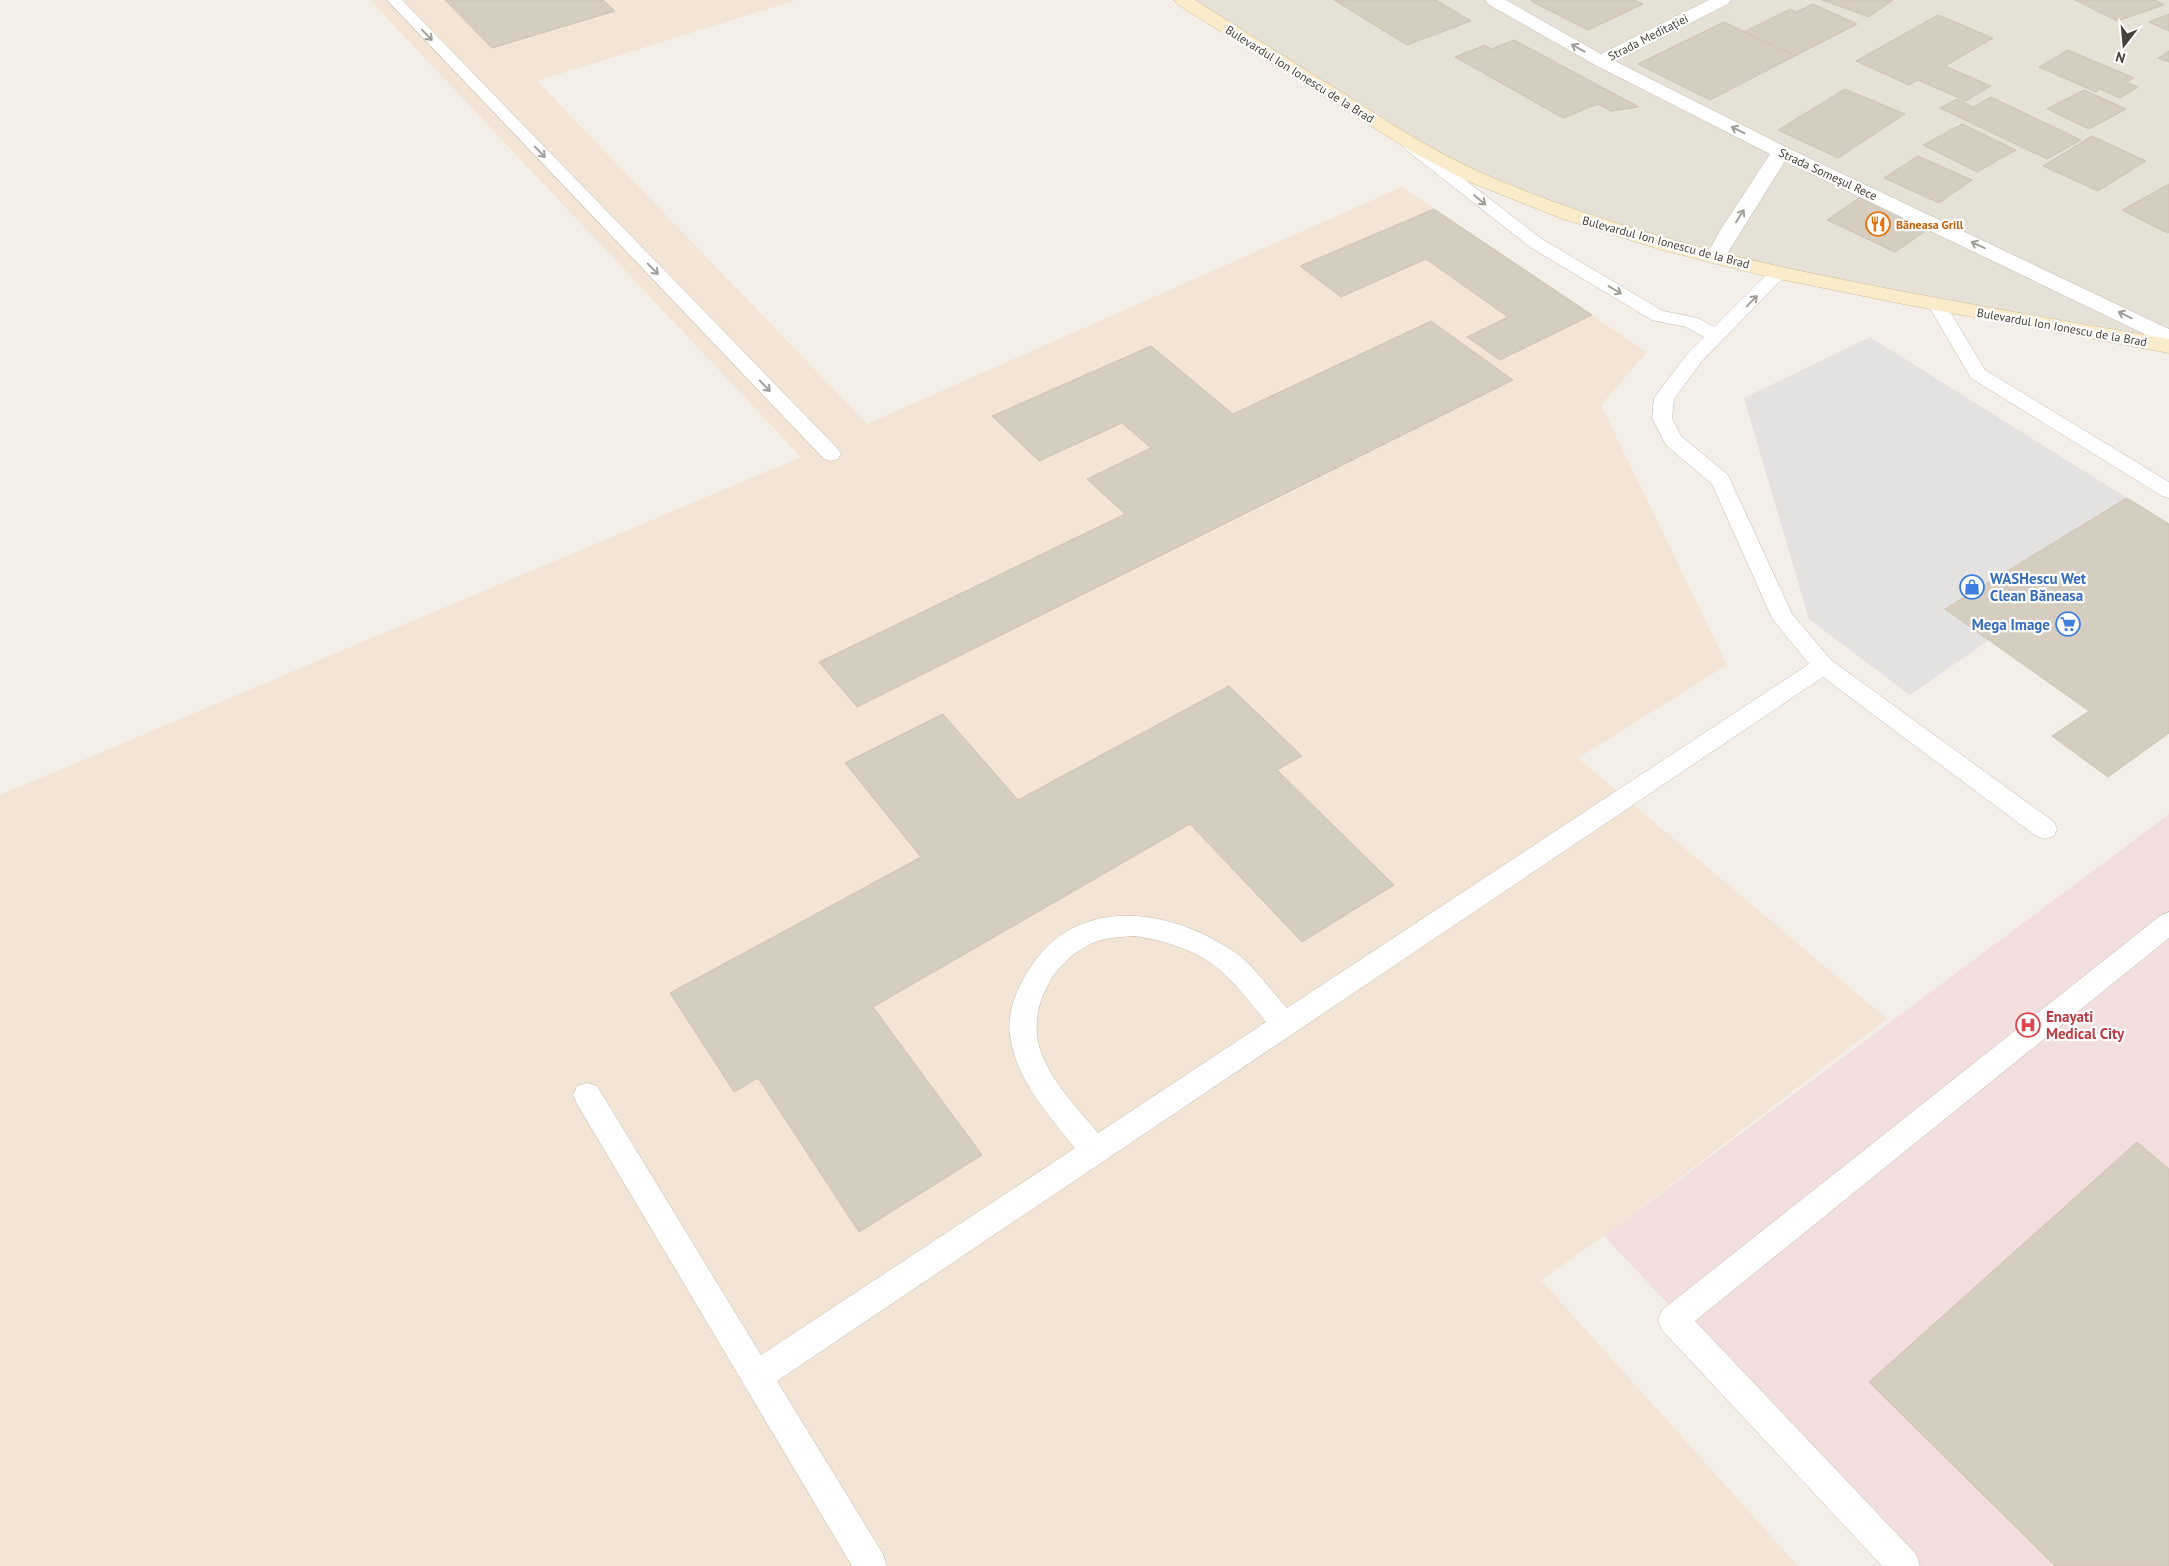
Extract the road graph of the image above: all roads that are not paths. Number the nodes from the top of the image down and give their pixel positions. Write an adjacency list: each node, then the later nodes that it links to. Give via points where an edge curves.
1 (394, 0): 14 (lane, one-way to 14)
2 (1183, 0): 6 (main road, Bulevardul Ion Ionescu de la Brad)
3 (1494, 0): 5 (street, Strada Someșul Rece, one-way to 3)
4 (1722, 0): 5 (street, Strada Meditației)
5 (1601, 60): 7 (street, Strada Someșul Rece, one-way to 5)
6 (1400, 138): 8 (main road, Bulevardul Ion Ionescu de la Brad, via 1471,176 1546,207 1600,226); 11 (lane, one-way to 11, via 1536,243 1658,316 1691,322)
7 (1782, 152): 8 (street, one-way to 7); 12 (street, Strada Someșul Rece, one-way to 7)
8 (1715, 258): 9 (main road, Bulevardul Ion Ionescu de la Brad)
9 (1779, 272): 10 (main road, Bulevardul Ion Ionescu de la Brad); 11 (lane, one-way to 9)
10 (1937, 305): 13 (main road, Bulevardul Ion Ionescu de la Brad); 15 (lane, via 1978,374)
11 (1717, 336): 16 (lane, via 1695,357 1664,398 1662,418 1673,440 1721,480 1783,618)
12 (2169, 337)
13 (2169, 346)
14 (831, 454)
15 (2169, 491)
16 (1823, 666): 17 (lane); 19 (lane)
17 (2045, 829)
18 (2169, 923): 24 (lane, via 1673,1320)
19 (1286, 1025): 21 (lane); 21 (lane, via 1228,962 1188,938 1148,926 1120,924 1091,932 1060,949 1038,975 1026,1003 1023,1036 1037,1076)
20 (587, 1095): 22 (lane)
21 (1095, 1151): 22 (lane)
22 (757, 1376): 23 (lane)
23 (871, 1566)
24 (1904, 1566)

